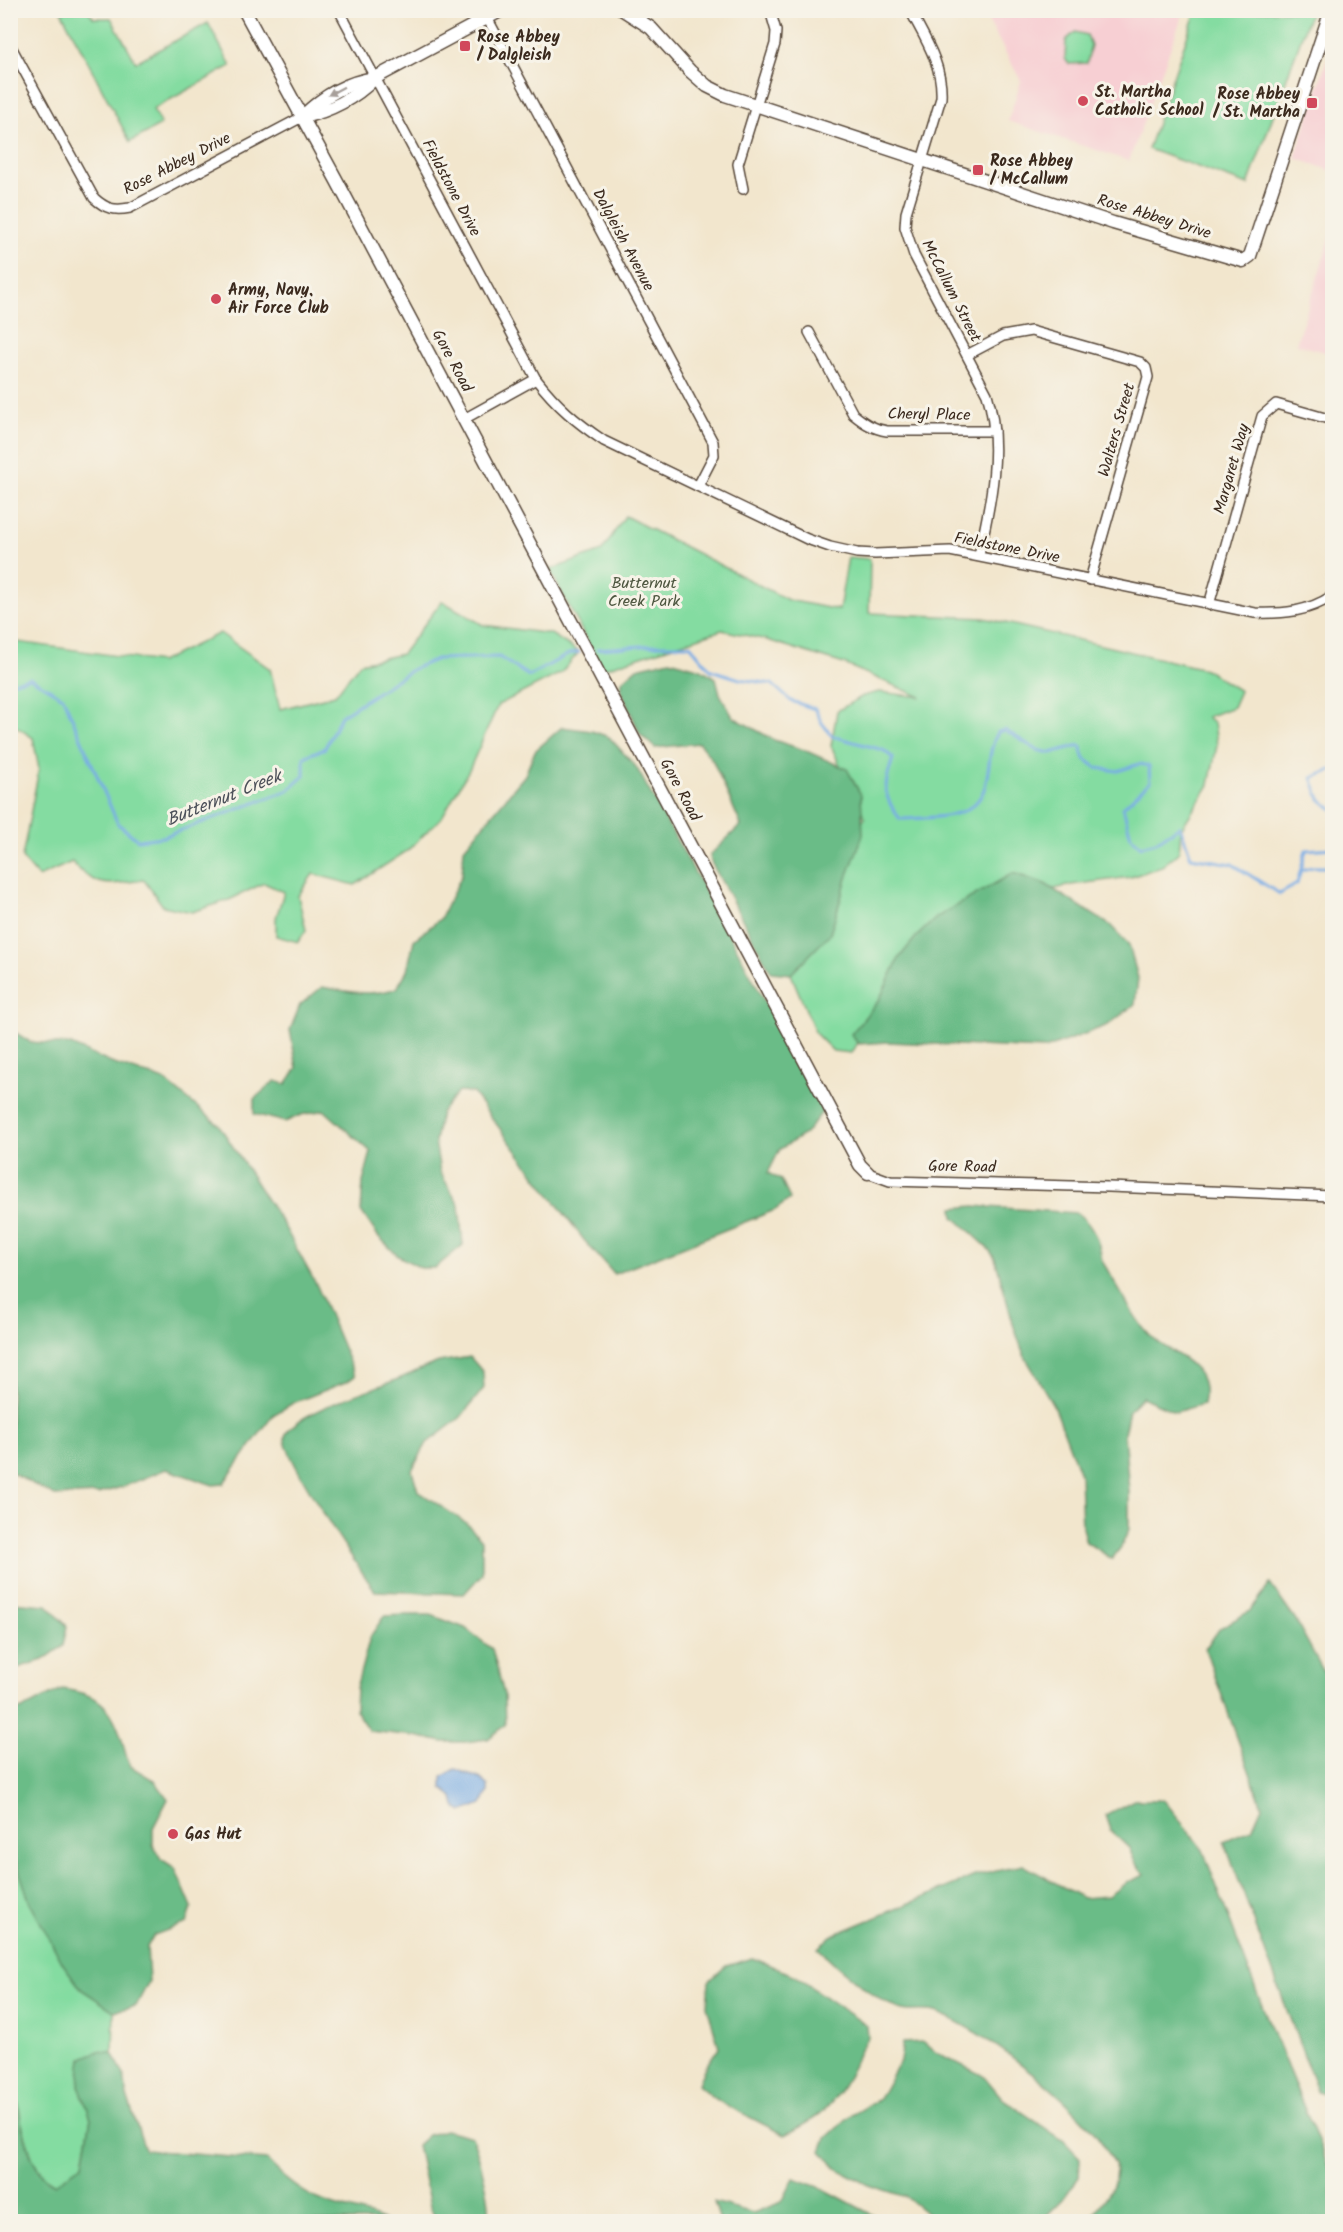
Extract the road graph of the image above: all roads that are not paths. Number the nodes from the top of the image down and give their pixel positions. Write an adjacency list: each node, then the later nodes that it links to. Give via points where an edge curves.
1 (244, 10): 12 (street, Gore Road)
2 (339, 10): 10 (street, Fieldstone Drive)
3 (502, 10): 8 (street, Rose Abbey Drive)
4 (623, 10): 11 (street, Rose Abbey Drive, via 651,28 707,86)
5 (770, 10): 11 (street, via 775,44)
6 (910, 10): 13 (street, McCallum Street, via 936,60 942,84)
7 (1331, 10): 13 (street, Rose Abbey Drive, via 1250,256 1243,261 1113,223)
8 (485, 14): 10 (street, Rose Abbey Drive); 21 (street, Dalgleish Avenue, via 713,442 714,455)
9 (10, 45): 12 (street, Rose Abbey Drive, via 94,198 104,207 130,208)
10 (375, 78): 12 (street, Rose Abbey Drive, via 355,81 321,99); 17 (street, Fieldstone Drive)
11 (757, 106): 13 (street, Rose Abbey Drive); 14 (street, via 738,164)
12 (302, 117): 18 (street, Gore Road)
13 (923, 159): 16 (street, McCallum Street, via 906,213 908,241)
14 (743, 189)
15 (809, 332): 20 (street, Cheryl Place, via 853,414 863,423 887,431)
16 (967, 355): 20 (street, McCallum Street, via 987,394); 23 (street, Walters Street, via 1003,336 1031,331 1140,362 1146,368 1148,377)
17 (536, 379): 18 (street); 21 (street, Fieldstone Drive, via 579,425)
18 (464, 419): 26 (street, Gore Road)
19 (1332, 420): 25 (street, Margaret Way, via 1276,404 1262,416)
20 (994, 431): 22 (street, McCallum Street, via 996,459)
21 (698, 486): 22 (street, Fieldstone Drive, via 830,547 856,553 950,550)
22 (979, 555): 23 (street, Fieldstone Drive)
23 (1090, 580): 25 (street, Fieldstone Drive)
24 (1332, 596): 25 (street, Fieldstone Drive, via 1310,608 1279,614)
25 (1209, 604)
26 (868, 1173): 27 (street, Gore Road, via 890,1181)
27 (1332, 1196)

